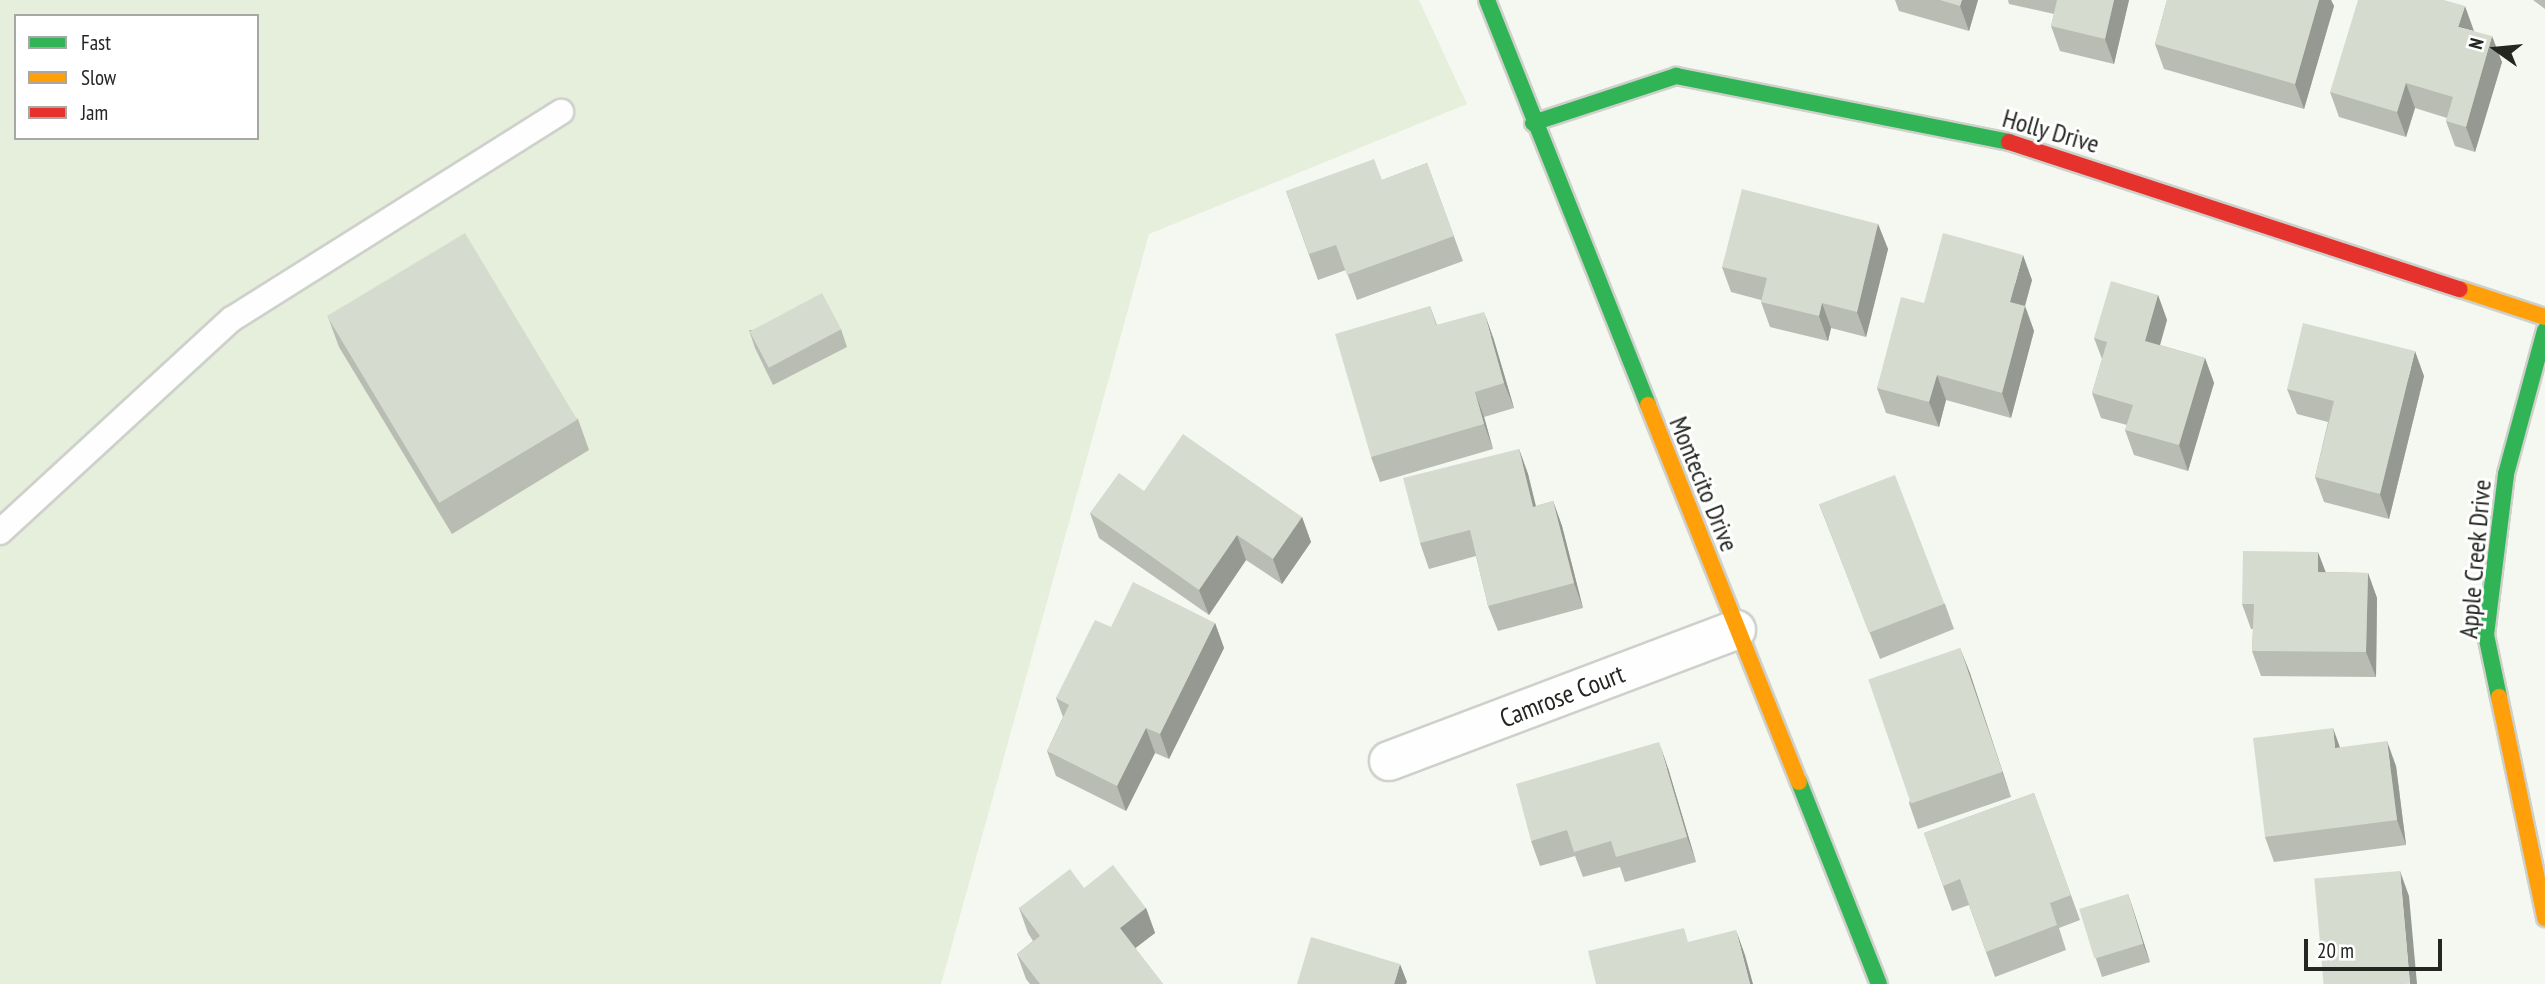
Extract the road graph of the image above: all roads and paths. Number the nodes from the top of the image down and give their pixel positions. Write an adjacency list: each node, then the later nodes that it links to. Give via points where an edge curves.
1 (1487, 0): 3 (street, Montecito Drive)
2 (561, 111): 6 (lane, via 232,319)
3 (1533, 123): 4 (street, Holly Drive, via 1675,76 2026,145); 7 (street, Montecito Drive)
4 (2545, 317)
5 (2545, 330): 9 (street, Apple Creek Drive, via 2506,474 2486,635)
6 (0, 532)
7 (1736, 630): 8 (street, Camrose Court); 10 (street, Montecito Drive)
8 (1389, 761)
9 (2545, 918)
10 (1879, 984)

